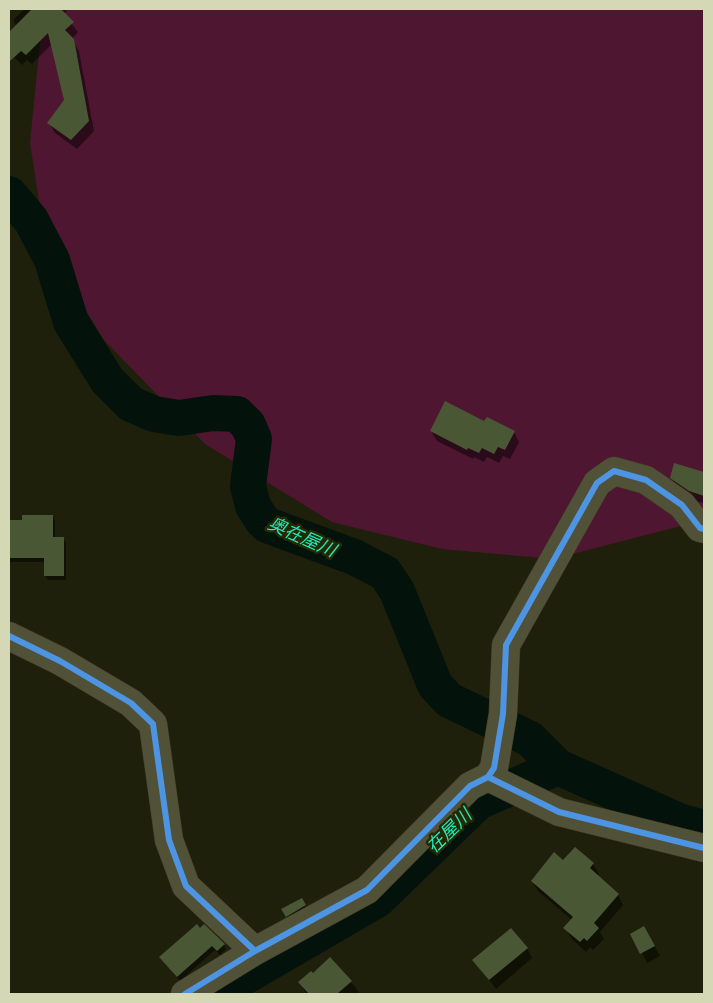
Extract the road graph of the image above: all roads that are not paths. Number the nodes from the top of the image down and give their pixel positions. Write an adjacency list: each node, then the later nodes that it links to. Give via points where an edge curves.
1 (704, 529): 3 (street, via 682,505 646,480 614,471 597,483 506,644 501,725)
2 (9, 636): 5 (street, via 60,661 131,703 153,724 169,840 186,886)
3 (493, 779): 4 (street, via 559,812); 5 (street, via 470,786 367,890)
4 (704, 848)
5 (255, 951): 6 (street)
6 (186, 994)

